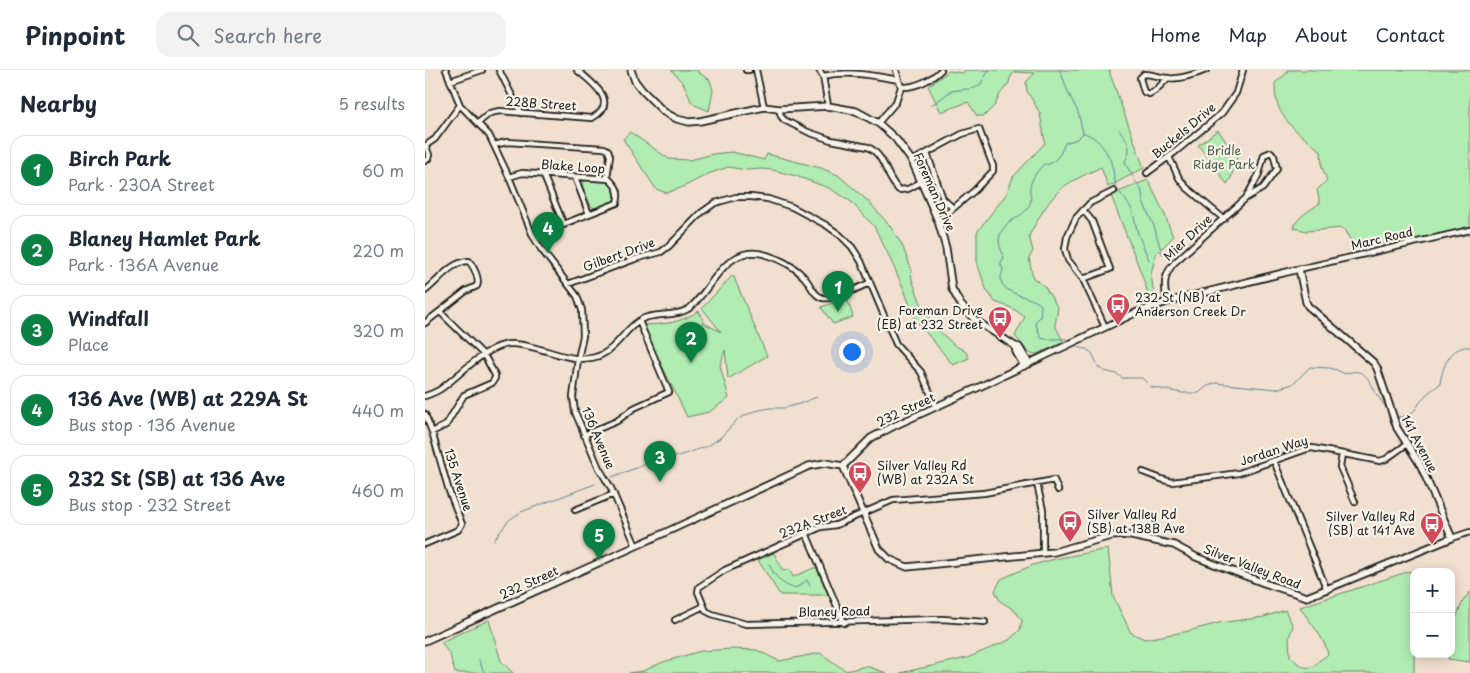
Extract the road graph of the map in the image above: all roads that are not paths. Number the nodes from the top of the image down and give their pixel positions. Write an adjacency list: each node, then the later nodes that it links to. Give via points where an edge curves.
1 (446, 70): 15 (street, 136 Avenue)
2 (482, 70): 15 (street)
3 (499, 70): 21 (street)
4 (577, 70): 21 (street, 228B Street, via 603,94 603,109 599,114 592,118)
5 (631, 70): 19 (street, Foreman Drive, via 642,90 664,112 677,119 700,121)
6 (756, 70): 19 (street)
7 (819, 70): 12 (street)
8 (896, 70): 14 (street)
9 (941, 70): 16 (street, via 915,86)
10 (1206, 70): 13 (street)
11 (1243, 72): 27 (street, Buckels Drive, via 1227,107)
12 (823, 76): 14 (street, via 844,72); 18 (street)
13 (1168, 78): 13 (street, via 1149,94 1143,92 1141,76)
14 (899, 80): 16 (street)
15 (450, 81): 17 (street, 136 Avenue)
16 (901, 87): 23 (street, via 895,102)
17 (460, 105): 22 (street, 136 Avenue); 25 (street, via 435,139)
18 (828, 106): 20 (street, Foreman Drive); 23 (street, Foreman Drive, via 857,111)
19 (764, 107): 20 (street, Foreman Drive)
20 (779, 109): 35 (street, via 784,120 808,132 873,149 899,190)
21 (521, 113): 22 (street, 228B Street, via 490,113)
22 (478, 123): 24 (street, 136 Avenue)
23 (878, 123): 29 (street, Foreman Drive, via 895,138)
24 (494, 145): 32 (street, 136 Avenue); 34 (street, via 507,142 605,148 610,156)
25 (425, 146): 28 (street, via 429,156)
26 (927, 153): 29 (street); 38 (street, via 943,199); 38 (street, via 962,134 979,129 993,170)
27 (1169, 157): 30 (street, Buckels Drive); 41 (street, via 1186,187)
28 (425, 161)
29 (912, 162): 35 (street, Foreman Drive)
30 (1147, 173)
31 (543, 174): 32 (street, Blake Loop); 33 (street, Blake Loop); 43 (street)
32 (509, 177): 45 (street, 136 Avenue)
33 (575, 177): 34 (street, Blake Loop); 40 (street)
34 (607, 178): 40 (street, Blake Loop, via 616,186 619,194 617,203)
35 (921, 182): 42 (street, Foreman Drive)
36 (1114, 191): 39 (street)
37 (1246, 198): 37 (street, Mier Drive, via 1259,174 1264,155 1271,152 1277,171 1263,188); 41 (street, Mier Drive)
38 (953, 208): 42 (street)
39 (1083, 210): 47 (street, via 1067,237 1065,249 1068,260); 47 (street, via 1092,221 1111,269)
40 (589, 214): 43 (street)
41 (1224, 219): 51 (street, Mier Drive, via 1168,271 1164,282)
42 (938, 222): 58 (street, Foreman Drive, via 946,248 952,289 961,305 975,320 1019,347)
43 (564, 224): 45 (street)
44 (1470, 230): 46 (street, Marc Road)
45 (533, 236): 49 (street, 136 Avenue)
46 (1299, 269): 51 (street, 232 Street); 64 (street, 141 Avenue, via 1308,306 1374,363 1397,428)
47 (1083, 279): 55 (street)
48 (869, 283): 49 (street, Gilbert Drive, via 852,247 826,225 792,207 768,199 736,197 701,213 661,252); 53 (street, via 822,298 795,268 762,254 749,253 726,264 691,308); 60 (street, Gilbert Drive, via 896,344 921,372)
49 (569, 284): 57 (street, 136 Avenue, via 582,310 583,336)
50 (425, 291): 52 (street, via 451,268 466,260 471,263 479,281 477,286)
51 (1167, 302): 55 (street, 232 Street)
52 (440, 312): 54 (street); 56 (street)
53 (639, 321): 57 (street, via 604,354); 63 (street, via 669,392)
54 (425, 323)
55 (1105, 327): 58 (street, 232 Street)
56 (484, 355): 57 (street, via 498,346 511,344); 59 (street, via 440,390); 62 (street, via 495,375 494,381 464,395 446,425)
57 (578, 359): 63 (street, 136 Avenue, via 573,404)
58 (1027, 365): 60 (street, 232 Street)
59 (425, 396)
60 (936, 406): 67 (street, 232 Street, via 871,438)
61 (425, 414): 62 (street, 135 Avenue)
62 (432, 432): 78 (street, 135 Avenue, via 462,524 459,530)
63 (584, 435): 71 (street, 136 Avenue)
64 (1407, 444): 65 (street, Jordan Way, via 1379,461); 77 (street, 141 Avenue, via 1424,472)
65 (1342, 454): 66 (street, Jordan Way, via 1312,448); 72 (street, via 1340,467)
66 (1274, 461): 68 (street, Jordan Way, via 1234,474 1177,482); 81 (street)
67 (843, 466): 74 (street, Silver Valley Road); 79 (street, 232 Street, via 825,463 809,466)
68 (1143, 472)
69 (1037, 484): 70 (street, 232A Street, via 1053,480); 74 (street, 232A Street, via 984,493 893,500); 80 (street, via 1043,510)
70 (1058, 490)
71 (614, 494): 73 (street); 79 (street, 136 Avenue)
72 (1355, 502)
73 (575, 510)
74 (862, 513): 76 (street, 232A Street, via 836,525); 80 (street, Silver Valley Road, via 879,548 889,559 907,567)
75 (1470, 532): 77 (street, Silver Valley Road)
76 (806, 533): 82 (street, 232A Street, via 725,570 699,587); 85 (street)
77 (1452, 538): 81 (street, Silver Valley Road)
78 (425, 544)
79 (636, 546): 86 (street, 232 Street)
80 (1043, 553): 81 (street, Silver Valley Road, via 1127,535 1174,545 1196,557 1300,596 1310,597)
81 (1327, 590)
82 (704, 606): 83 (street); 85 (street, Blaney Road, via 712,614 746,624)
83 (675, 620)
84 (985, 622): 85 (street, Blaney Road, via 942,619)
85 (844, 623)
86 (425, 641)

